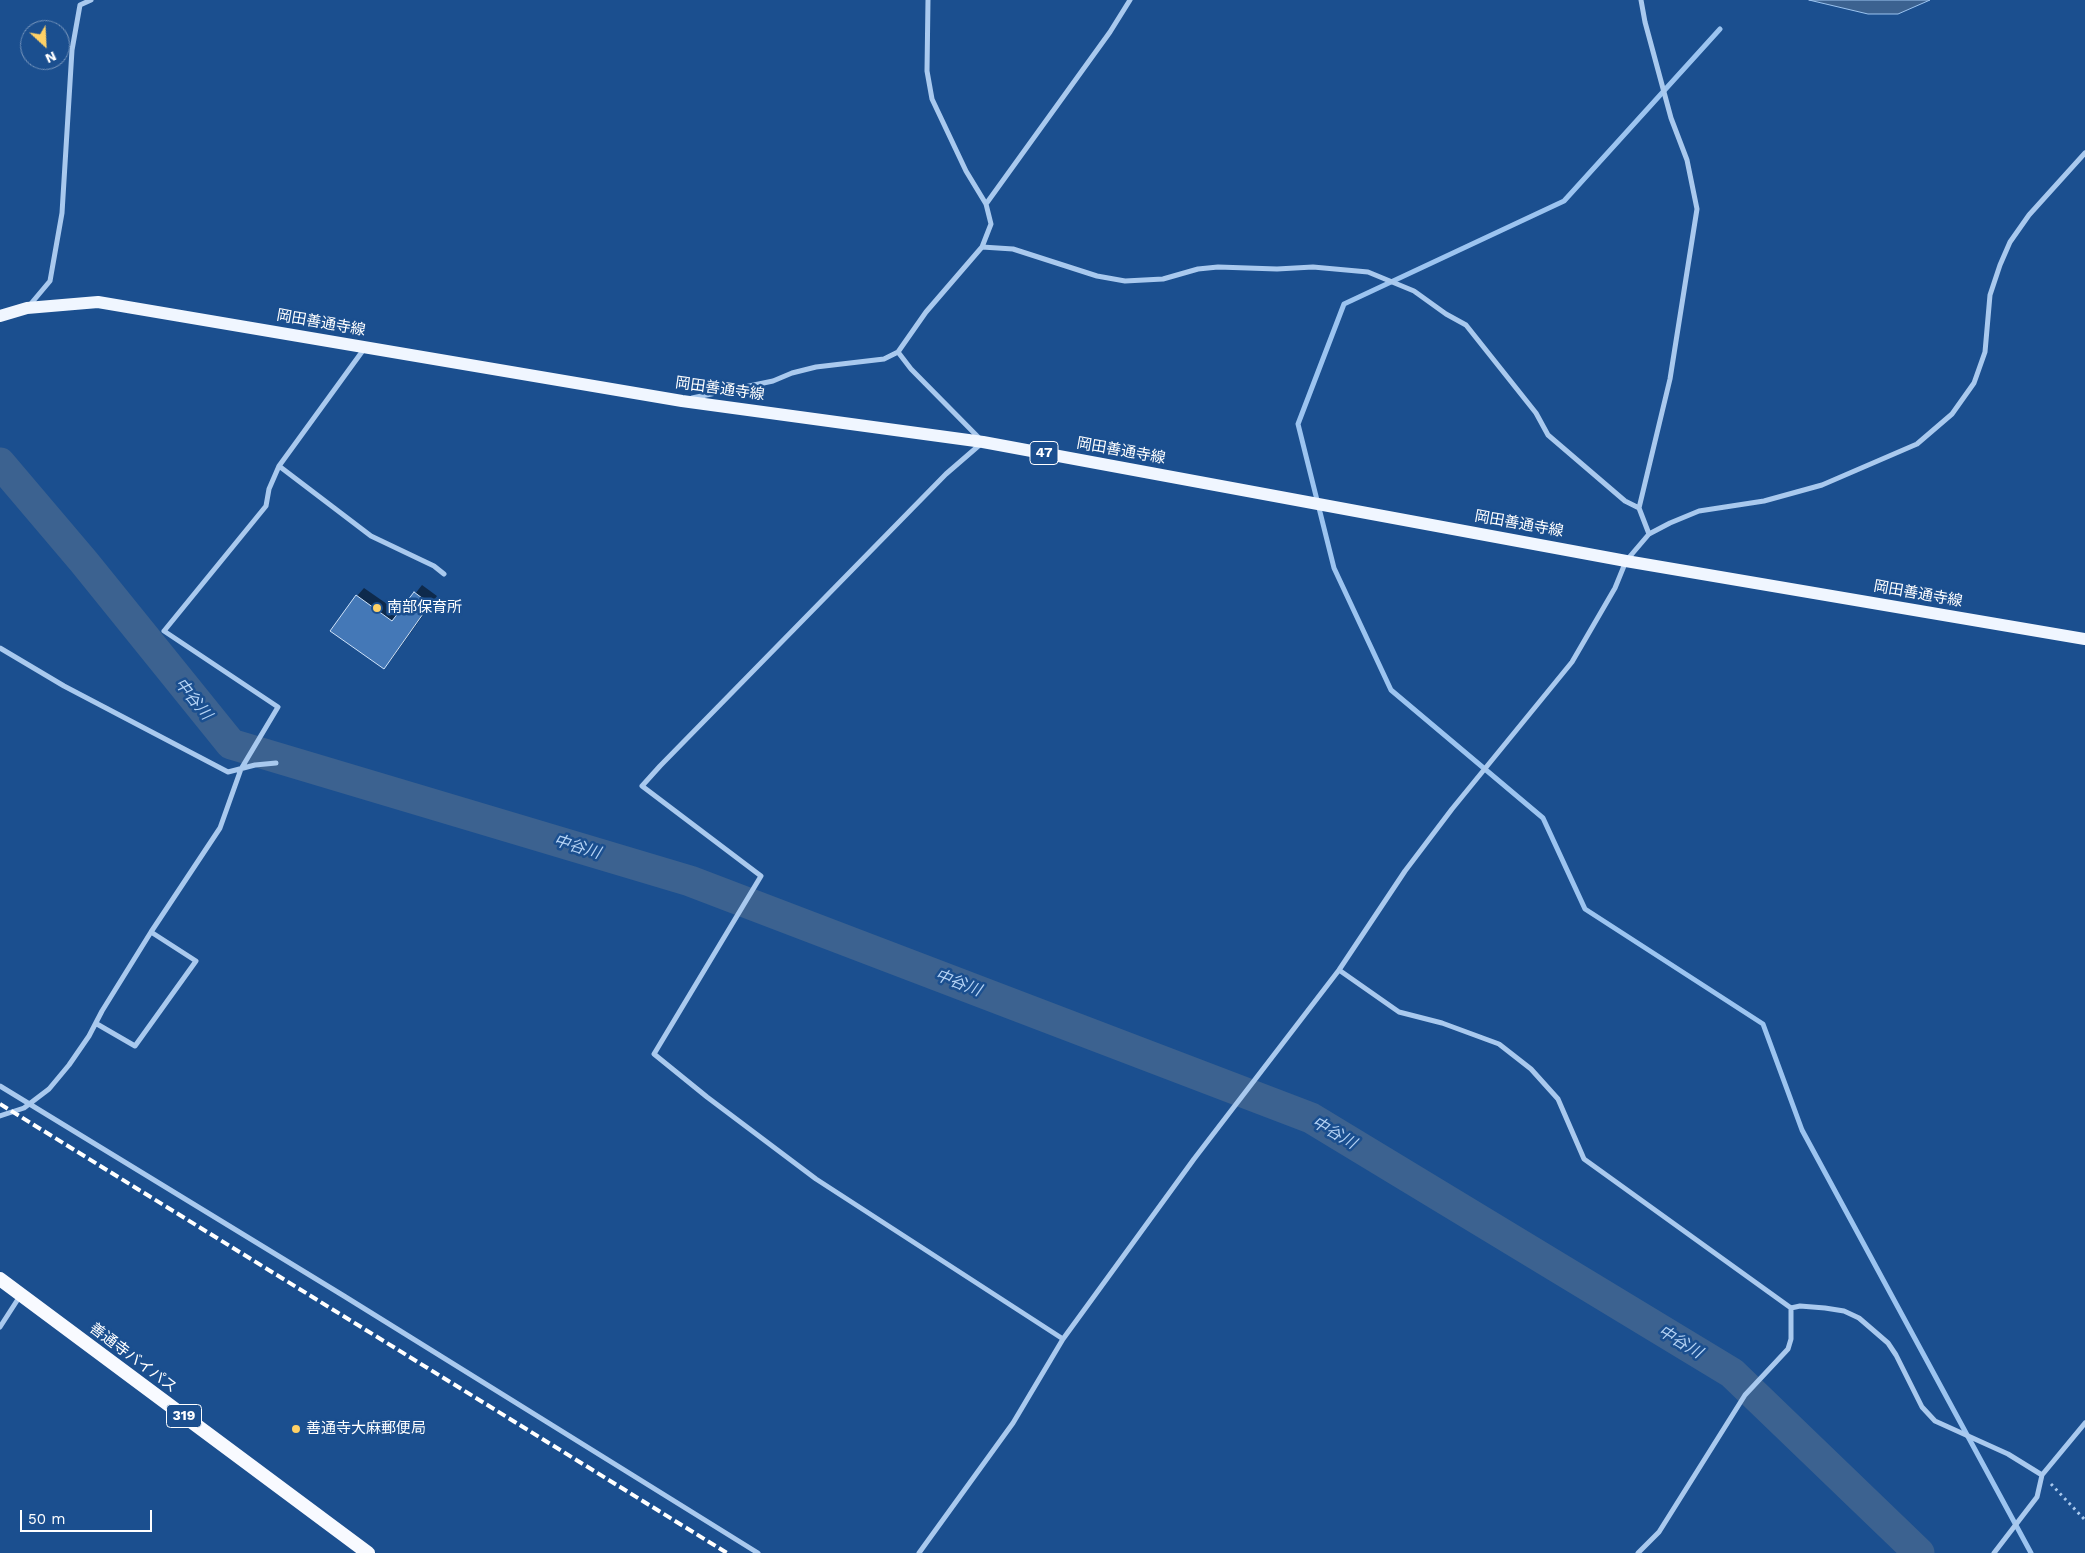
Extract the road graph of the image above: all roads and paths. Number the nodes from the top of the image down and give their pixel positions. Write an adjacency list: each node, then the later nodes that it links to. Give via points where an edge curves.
1 (91, 0): 8 (street, via 80,5 72,50 62,213 50,281)
2 (928, 0): 6 (street, via 927,72 932,98)
3 (1130, 0): 6 (street)
4 (1642, 0): 15 (street, via 1671,118 1687,160 1697,209 1670,379)
5 (2085, 153): 16 (street, via 2029,215 2010,242 1990,295 1985,352 1974,383 1952,414 1917,444 1822,485 1764,501 1699,512)
6 (986, 204): 7 (street, via 990,224)
7 (982, 247): 11 (street, via 926,312); 15 (street, via 1013,249 1097,276 1125,281 1163,279 1218,267 1313,267 1368,272 1414,291 1466,325 1536,413 1548,435 1625,500)
8 (27, 308): 9 (main road, 岡田善通寺線 / 47); 10 (main road, 岡田善通寺線 / 47, via 98,302)
9 (0, 316)
10 (366, 347): 12 (main road, 岡田善通寺線 / 47); 14 (street)
11 (898, 352): 12 (street, via 884,359 816,367 773,381); 13 (street)
12 (682, 400): 13 (main road, 岡田善通寺線 / 47)
13 (983, 442): 17 (main road, 岡田善通寺線 / 47); 33 (street, via 946,474 642,786 761,876 654,1054 816,1179)
14 (278, 466): 18 (street, via 371,536); 22 (street, via 266,506 164,630 278,707)
15 (1639, 508): 16 (street)
16 (1649, 534): 17 (street)
17 (1626, 561): 19 (main road, 岡田善通寺線 / 47); 24 (street, via 1615,588 1572,662 1452,809 1406,870)
18 (444, 574)
19 (2085, 639)
20 (0, 648): 22 (street, via 64,686 228,772)
21 (276, 763): 22 (street)
22 (241, 769): 23 (street, via 220,828)
23 (151, 932): 25 (street); 25 (street, via 196,961 136,1046)
24 (1339, 970): 31 (street, via 1399,1012 1442,1023 1499,1044 1531,1069 1558,1099 1584,1159); 33 (street)
25 (97, 1024): 27 (street, via 49,1089)
26 (0, 1086): 27 (street)
27 (30, 1104): 28 (street); 38 (street)
28 (0, 1116)
29 (0, 1279): 30 (highway, 善通寺バイパス / 319)
30 (20, 1295): 32 (street); 37 (highway, 善通寺バイパス / 319)
31 (1791, 1308): 35 (street, via 1825,1308 1859,1318 1892,1349 1922,1406 1935,1420 2008,1454); 40 (street, via 1788,1349 1745,1395 1659,1532)
32 (0, 1328)
33 (1062, 1339): 39 (street, via 1013,1423)
34 (2085, 1423): 35 (street)
35 (2042, 1475): 36 (path); 41 (street, via 2037,1497)
36 (2085, 1520)
37 (368, 1553)
38 (758, 1553)
39 (919, 1553)
40 (1638, 1553)
41 (1994, 1553)

